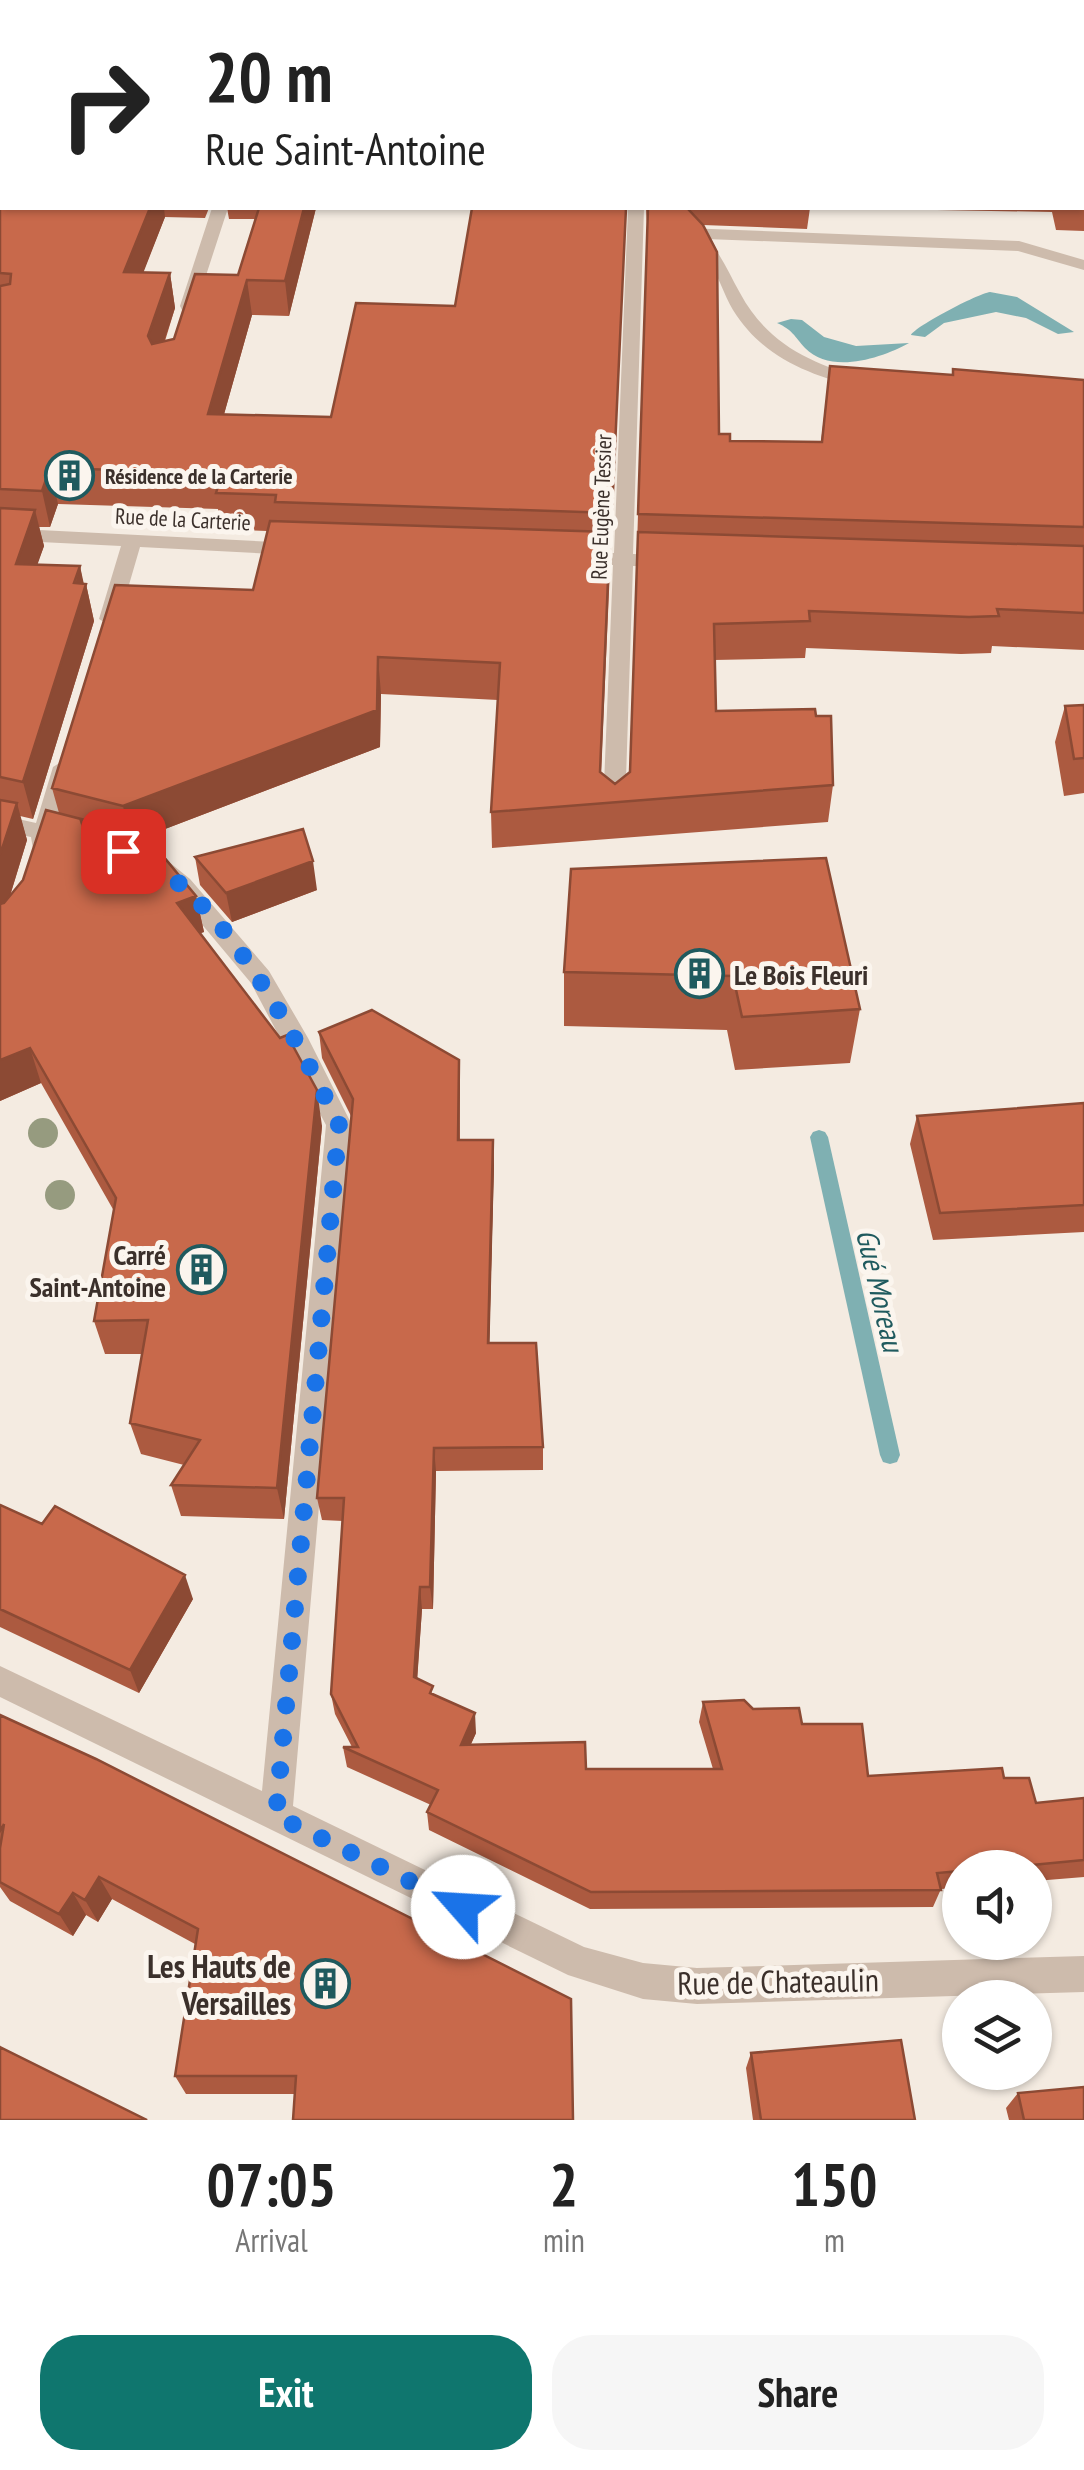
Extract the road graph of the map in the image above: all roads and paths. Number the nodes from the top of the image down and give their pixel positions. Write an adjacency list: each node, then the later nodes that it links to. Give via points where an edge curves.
1 (219, 210): 6 (street)
2 (636, 210): 3 (street, Rue Eugène Tessier)
3 (635, 231): 4 (street); 12 (street, Rue Eugène Tessier)
4 (690, 233): 5 (street, via 1019,246); 7 (street, via 712,251 756,335 784,356)
5 (1084, 265)
6 (181, 327)
7 (888, 387)
8 (0, 534): 9 (street, Rue de la Carterie)
9 (132, 542): 10 (street, Rue de la Carterie); 14 (street)
10 (318, 549)
11 (555, 557): 12 (street)
12 (624, 559): 13 (street); 16 (street, Rue Eugène Tessier)
13 (694, 562)
14 (100, 647)
15 (74, 737): 18 (street)
16 (614, 809)
17 (0, 823): 18 (street)
18 (45, 832): 19 (street); 21 (street, via 150,859 182,885 260,977 339,1125)
19 (32, 874)
20 (0, 1681): 21 (street, Rue de Chateaulin)
21 (276, 1816): 22 (street, Rue de Chateaulin, via 580,1963 643,1981 697,1986)
22 (1084, 1974)

